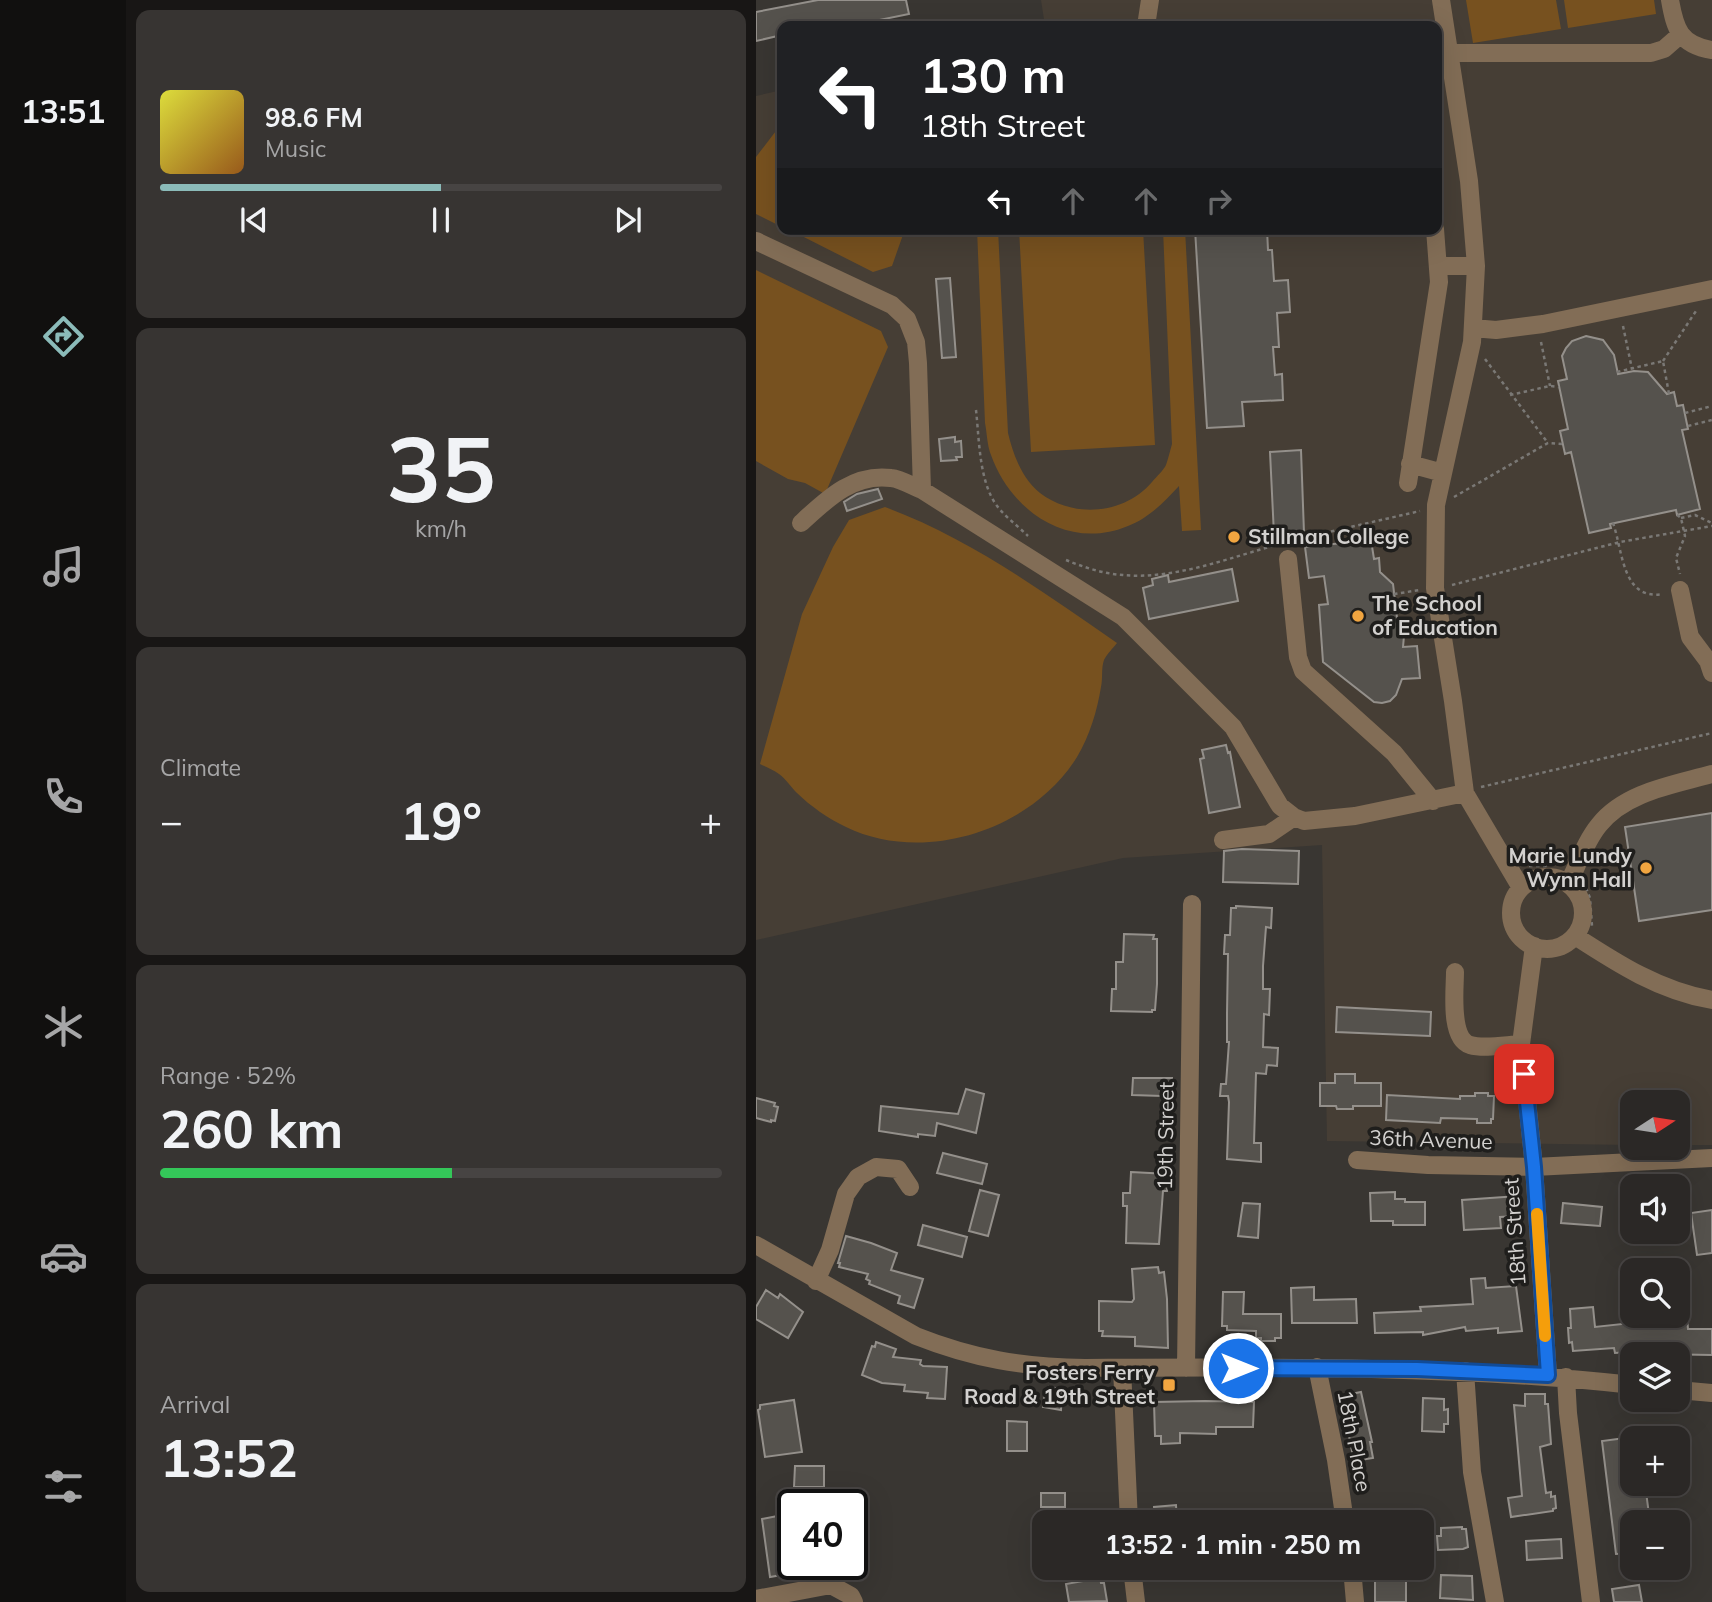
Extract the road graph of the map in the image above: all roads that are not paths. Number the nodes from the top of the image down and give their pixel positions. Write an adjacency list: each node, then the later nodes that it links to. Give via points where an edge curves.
1 (1150, 0): 4 (street)
2 (1441, 0): 7 (street)
3 (1671, 0): 5 (street)
4 (1147, 21)
5 (1680, 35): 6 (street, via 1695,48); 7 (street, via 1664,50 1651,54)
6 (1712, 50)
7 (1450, 53): 11 (street)
8 (1435, 235): 10 (street)
9 (756, 241): 17 (street, via 892,306 907,319 918,363)
10 (1438, 266): 11 (street); 14 (street, via 1440,282)
11 (1476, 266): 13 (street)
12 (1712, 289): 13 (street, via 1523,327)
13 (1473, 328): 15 (street)
14 (1409, 464): 15 (street); 16 (street)
15 (1443, 473): 23 (street, via 1436,505 1435,588 1453,701)
16 (1408, 483)
17 (922, 490): 18 (street, via 894,478 860,481 834,493); 25 (street, via 1123,617 1233,727 1280,806)
18 (801, 523)
19 (1288, 559): 24 (street, via 1303,671 1394,753)
20 (1680, 590): 21 (street, via 1690,638)
21 (1712, 673)
22 (1712, 774): 27 (street, via 1637,797 1612,812 1598,826)
23 (1477, 787): 24 (street); 28 (street)
24 (1433, 801): 25 (street, via 1327,820)
25 (1294, 817): 26 (street, via 1269,834)
26 (1223, 840)
27 (1577, 885): 28 (street, via 1549,877); 30 (street, via 1583,914)
28 (1521, 888): 31 (street, via 1514,898 1512,921 1516,932)
29 (1192, 904): 43 (street, 19th Street)
30 (1575, 936): 31 (street, via 1556,948); 33 (street, via 1659,985)
31 (1534, 946): 34 (street, 18th Street)
32 (1455, 972): 34 (street, via 1459,1037 1477,1046)
33 (1712, 1000)
34 (1521, 1044): 37 (street, 18th Street)
35 (1712, 1158): 37 (street, 36th Avenue)
36 (1357, 1160): 37 (street, 36th Avenue)
37 (1534, 1167): 45 (street, 18th Street)
38 (910, 1187): 40 (street, via 898,1169 876,1167 858,1177 846,1194)
39 (756, 1245): 40 (street)
40 (816, 1280): 42 (street, via 916,1336 971,1355 1046,1367)
41 (1317, 1367): 43 (street); 44 (street); 50 (street, 18th Place)
42 (1122, 1368): 43 (street); 49 (street)
43 (1185, 1368)
44 (1465, 1371): 45 (street); 57 (street, via 1472,1472)
45 (1557, 1376): 46 (street); 58 (street, 18th Street, via 1569,1425)
46 (1620, 1383)
47 (1690, 1391): 48 (street)
48 (1712, 1393)
49 (1128, 1510)
50 (1343, 1510)
51 (1133, 1580): 55 (street)
52 (1353, 1580): 56 (street)
53 (756, 1599): 54 (street, via 831,1585)
54 (853, 1599)
55 (1136, 1602)
56 (1356, 1602)
57 (1495, 1602)
58 (1591, 1602)

